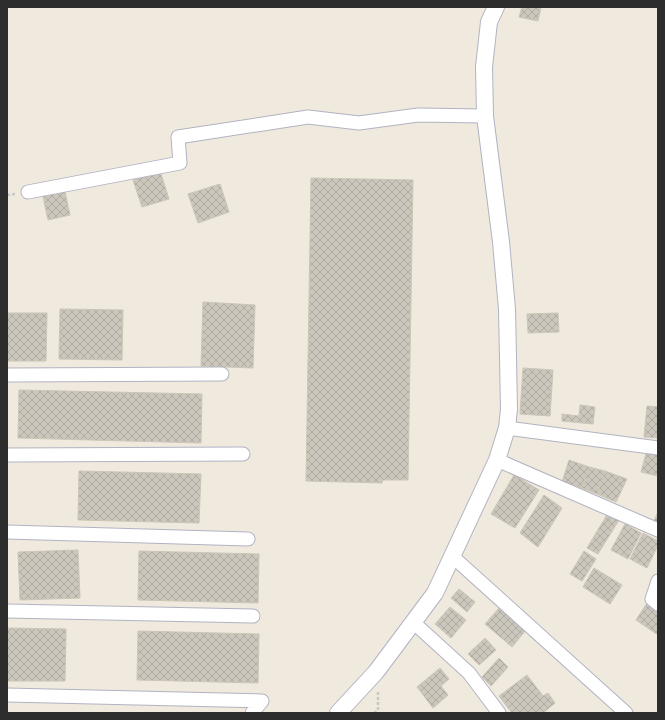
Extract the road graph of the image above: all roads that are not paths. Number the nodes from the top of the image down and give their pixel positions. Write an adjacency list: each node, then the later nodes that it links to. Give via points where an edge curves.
1 (496, 7): 2 (street, via 489,22 484,67)
2 (485, 116): 3 (street, via 418,115 359,123 308,117 178,138 180,163); 6 (street, via 502,242 507,309)
3 (28, 192)
4 (222, 374): 5 (street)
5 (7, 375)
6 (507, 428): 7 (street); 10 (street)
7 (658, 448)
8 (7, 454): 9 (street)
9 (243, 454)
10 (497, 460): 11 (street); 14 (street)
11 (658, 530)
12 (7, 532): 13 (street)
13 (248, 538)
14 (452, 556): 19 (street, via 435,593); 24 (street)
15 (658, 581): 16 (street, via 652,599)
16 (658, 604)
17 (7, 610): 18 (street)
18 (253, 616)
19 (413, 622): 22 (street, via 376,672); 23 (street, via 469,673)
20 (7, 695): 21 (street, via 262,701)
21 (252, 713)
22 (338, 713)
23 (499, 713)
24 (626, 713)

